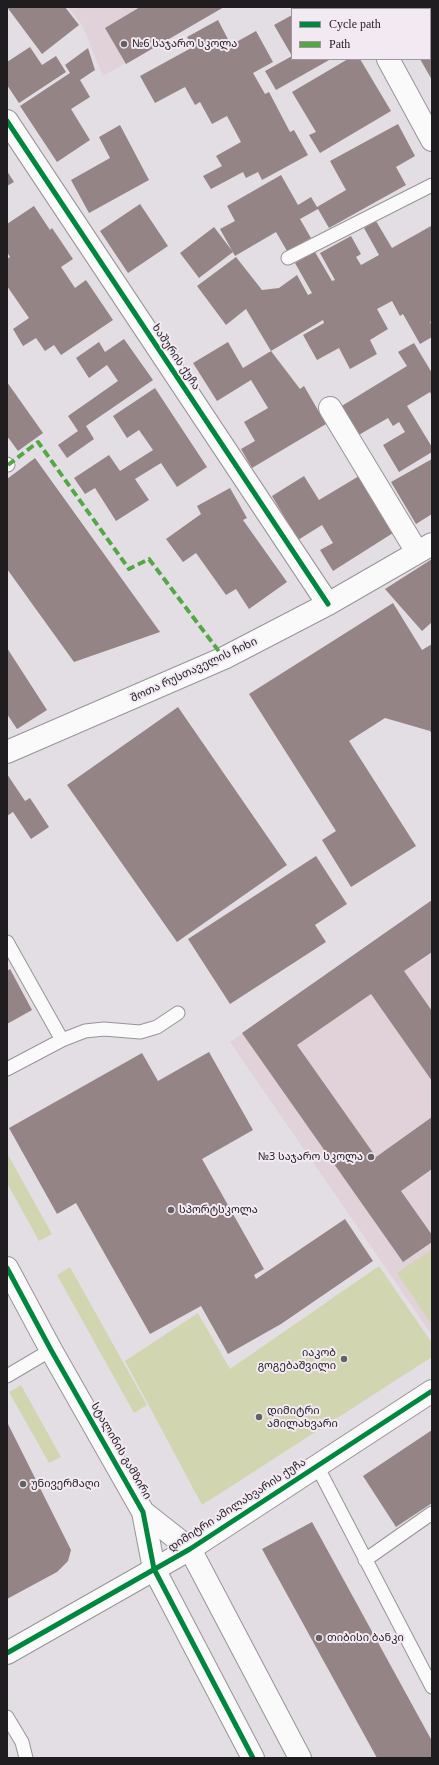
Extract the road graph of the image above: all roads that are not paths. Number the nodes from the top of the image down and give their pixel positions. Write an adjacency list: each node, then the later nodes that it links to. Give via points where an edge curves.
1 (389, 60): 3 (street)
2 (7, 121): 8 (street, ხაშურის ქუჩა)
3 (432, 140)
4 (432, 185): 5 (lane)
5 (288, 258)
6 (330, 408): 7 (street, შოთა რუსთაველის ჩიხი)
7 (425, 548): 8 (street, შოთა რუსთაველის ჩიხი)
8 (328, 604): 9 (street, შოთა რუსთაველის ჩიხი, via 224,658)
9 (7, 752)
10 (7, 942): 12 (lane)
11 (178, 1013): 12 (lane, via 157,1027 140,1032 104,1029 85,1031)
12 (62, 1040): 13 (lane)
13 (7, 1069)
14 (7, 1268): 15 (street, სტალინის გამზირი)
15 (51, 1350): 16 (lane); 19 (street, სტალინის გამზირი)
16 (7, 1376)
17 (432, 1391): 18 (street, დიმიტრი ამილახვარის ქუჩა)
18 (317, 1466): 21 (street, დიმიტრი ამილახვარის ქუჩა); 22 (lane)
19 (143, 1512): 21 (street, სტალინის გამზირი); 23 (street, სტალინის გამზირი)
20 (432, 1513): 22 (lane)
21 (190, 1549): 23 (street, დიმიტრი ამილახვარის ქუჩა); 29 (street, სტალინის გამზირი)
22 (365, 1560): 25 (lane)
23 (154, 1569): 24 (street, დიმიტრი ამილახვარის ქუჩა); 28 (street, სტალინის გამზირი)
24 (7, 1653)
25 (432, 1687)
26 (7, 1717): 27 (lane, via 22,1742)
27 (26, 1758)
28 (253, 1758)
29 (300, 1758)

